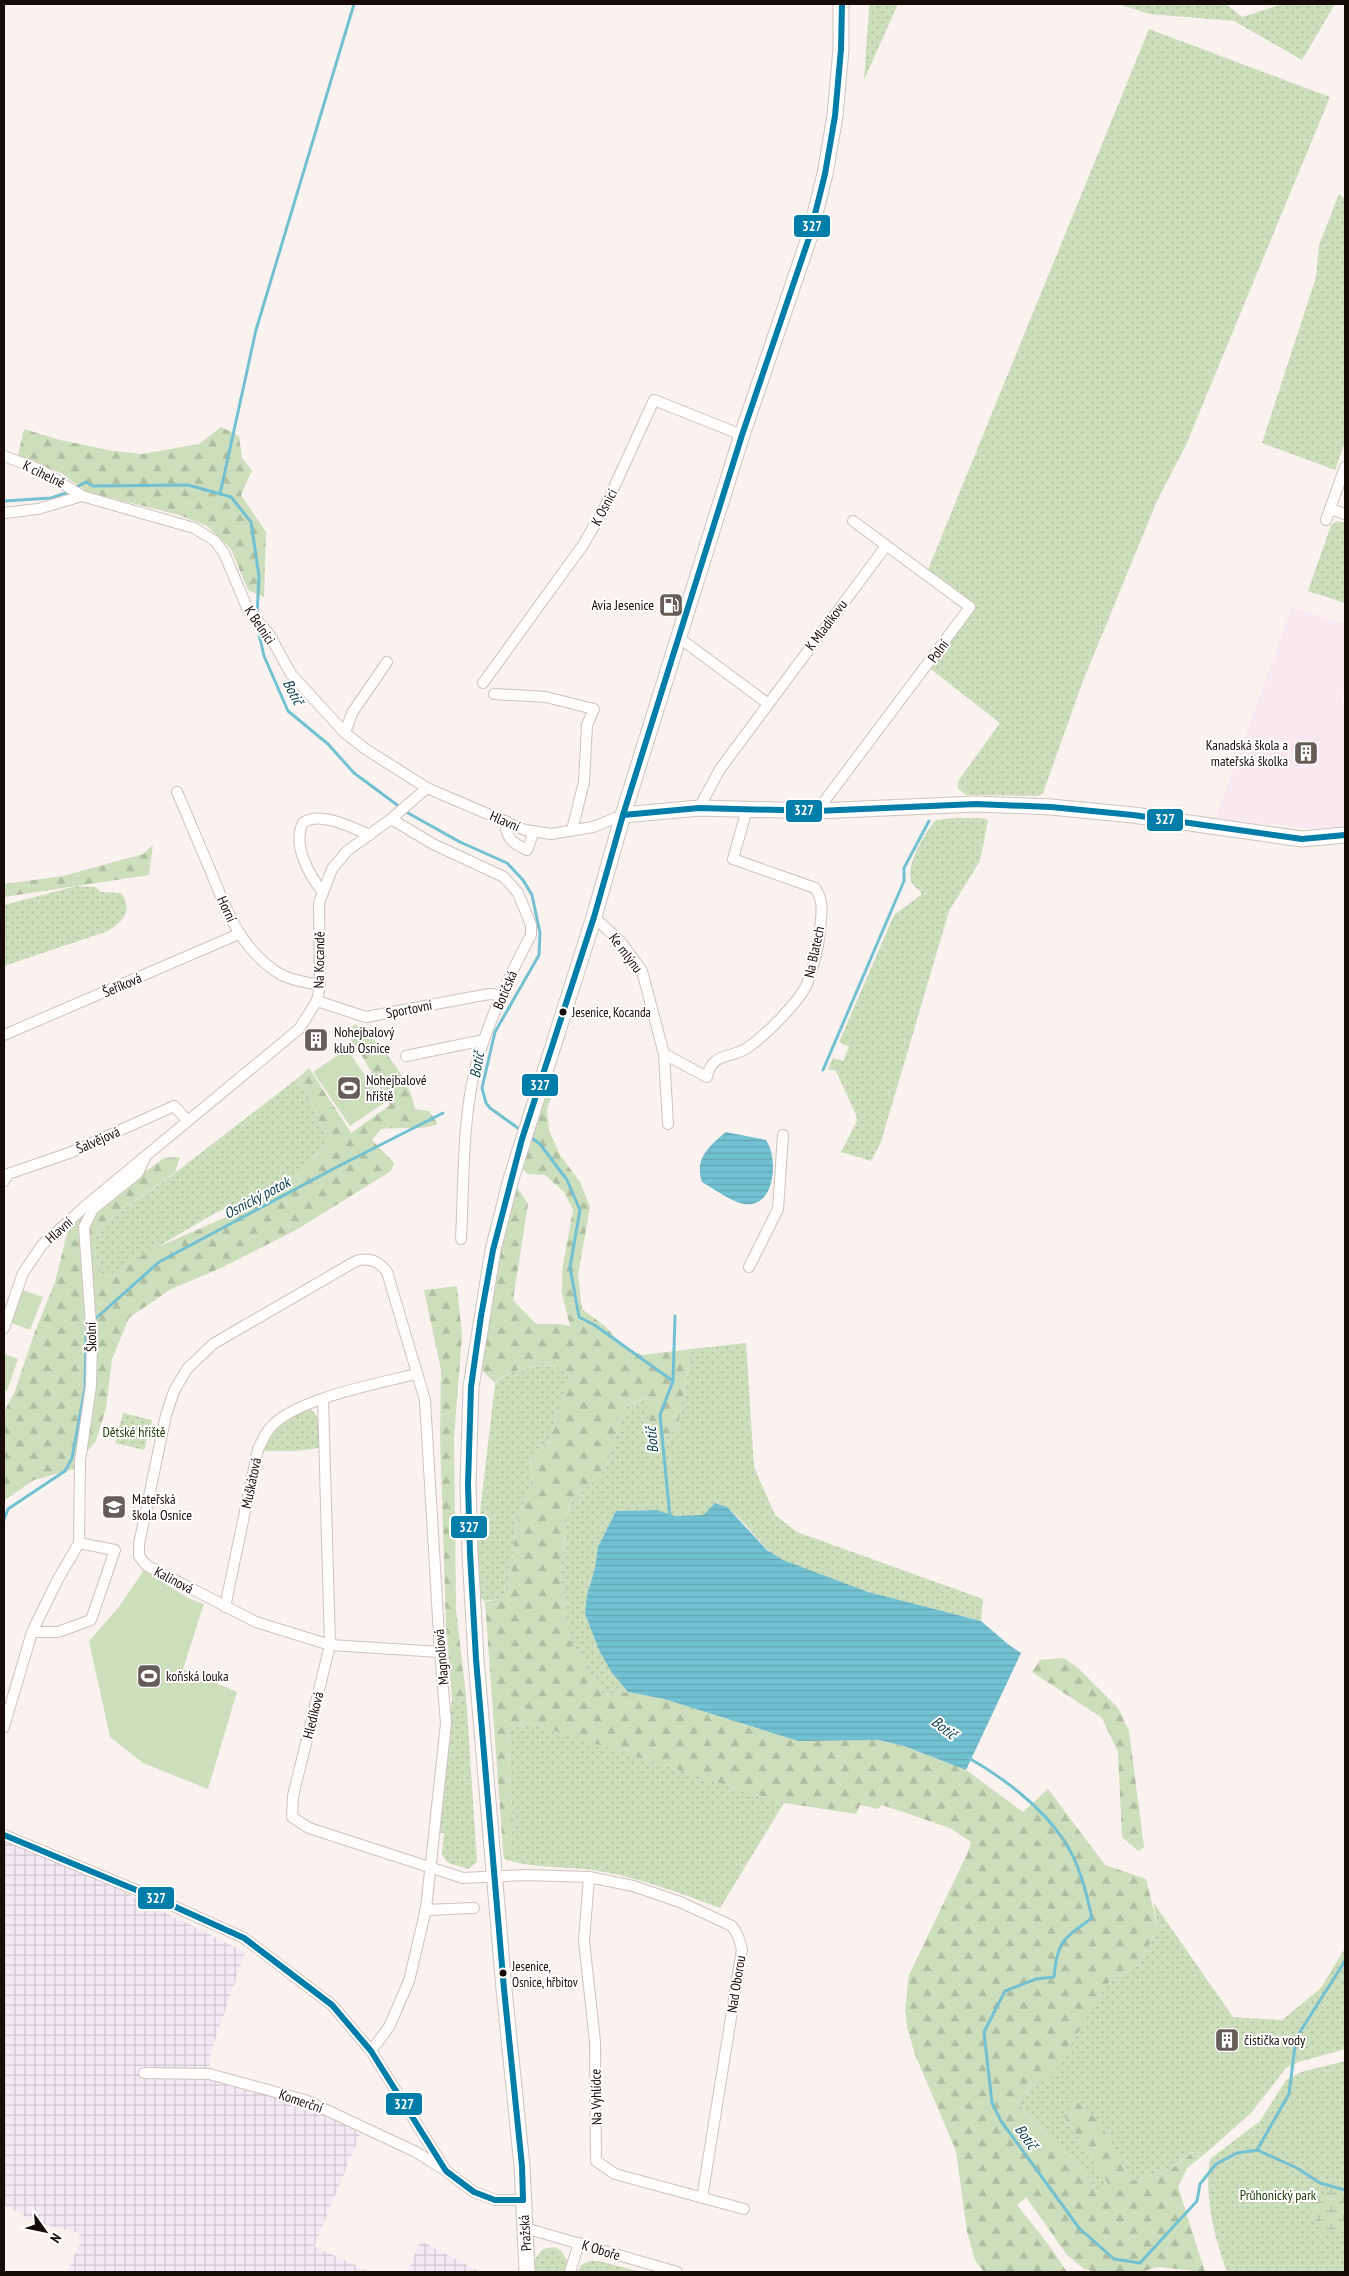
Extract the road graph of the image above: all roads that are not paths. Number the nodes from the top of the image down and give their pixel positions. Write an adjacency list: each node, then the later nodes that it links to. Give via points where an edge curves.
1 (841, 4): 2 (main road, Pražská, via 835,116 825,174 809,238)
2 (742, 435): 12 (main road, Pražská); 14 (street, K Osnici, via 654,400 605,507 583,545)
3 (4, 456): 5 (street, K cihelně, via 41,470)
4 (1345, 468): 6 (street)
5 (77, 492): 7 (street, via 38,509); 17 (street, K Belnici, via 194,528 215,542 224,553 248,610 268,634 291,674)
6 (1330, 509): 8 (street); 9 (street)
7 (4, 513)
8 (1345, 514)
9 (1326, 520)
10 (853, 521): 11 (street, Polní)
11 (886, 546): 16 (street, K Mladíkovu); 22 (street, Polní, via 970,607)
12 (678, 637): 16 (street); 23 (main road, Pražská)
13 (387, 662): 17 (street, via 356,706)
14 (483, 683)
15 (494, 694): 26 (street, via 546,697 594,709 587,725 584,782)
16 (767, 703): 20 (street, K Mladíkovu, via 720,769)
17 (345, 733): 18 (street, K Belnici)
18 (427, 788): 24 (street); 25 (street, Hlavní)
19 (177, 792): 32 (street, Horní)
20 (699, 808): 21 (main road); 23 (main road)
21 (747, 809): 22 (main road); 38 (street, Na Blatech, via 733,859 814,888 822,899 819,940 806,985 775,1026 746,1049 714,1060 707,1077)
22 (818, 811): 29 (main road, via 940,804 1051,807 1302,839)
23 (623, 815): 26 (street, Hlavní, via 593,827); 31 (main road, Pražská)
24 (395, 816): 28 (street, Na Kocandě); 34 (street, Botičská, via 450,852 494,870 513,886 532,930)
25 (504, 821): 27 (street, Hlavní); 27 (street, via 506,834 514,844 527,850)
26 (572, 830): 27 (street, Hlavní, via 551,834)
27 (534, 831)
28 (370, 835): 30 (street, Na Kocandě, via 338,860); 30 (street, via 340,822 320,818 311,818 303,824 300,836 302,851 312,878)
29 (1345, 836)
30 (322, 891): 33 (street, Na Kocandě, via 319,903)
31 (594, 916): 38 (street, Ke mlýnu, via 621,942 642,971); 59 (main road, Pražská, via 522,1140 493,1250 471,1387 470,1553)
32 (239, 934): 33 (street, Horní, via 257,956 278,973 289,979); 36 (street, Šeříková)
33 (320, 985): 35 (street, Na Kocandě)
34 (502, 995): 35 (street, Sportovní, via 489,994 366,1017); 37 (street, Botičská)
35 (317, 1001): 40 (street, Na Kocandě, via 299,1029)
36 (4, 1035)
37 (484, 1040): 39 (street); 45 (street, Botičská, via 468,1110)
38 (664, 1054): 41 (street, Ke mlýnu)
39 (406, 1056)
40 (188, 1121): 43 (street, Na Kocandě); 44 (street, Šalvějová, via 174,1106 72,1152 8,1174)
41 (668, 1124)
42 (783, 1135): 47 (street, via 778,1209)
43 (146, 1156): 48 (street, Hlavní, via 42,1245 23,1273); 51 (street, Školní, via 138,1173 93,1209 84,1227 92,1340 91,1386 80,1461)
44 (4, 1181)
45 (461, 1240)
46 (376, 1261): 49 (street, Magnoliová, via 386,1272); 52 (street, Kalinová, via 356,1261 213,1344 187,1369 174,1391 138,1544 139,1556 146,1566)
47 (749, 1267)
48 (4, 1328)
49 (416, 1374): 50 (street, Muškátová); 55 (street, Magnoliová, via 425,1400)
50 (323, 1399): 52 (street, Muškátová, via 284,1416 269,1429 258,1449); 54 (street, Hledíková)
51 (79, 1543): 53 (street, via 56,1580); 53 (street, via 115,1550 91,1620 58,1632)
52 (225, 1607): 54 (street, Kalinová, via 256,1622)
53 (32, 1632): 56 (street)
54 (330, 1645): 55 (street, Kalinová); 58 (street, Hledíková, via 293,1796 292,1817 309,1828)
55 (440, 1652): 58 (street, Magnoliová, via 446,1723)
56 (4, 1726)
57 (4, 1835): 63 (street, via 244,1938 332,2005)
58 (431, 1867): 59 (street, Hledíková, via 463,1878); 62 (street, Magnoliová)
59 (495, 1877): 60 (street, Nad Oborou); 67 (main road, Pražská)
60 (589, 1877): 66 (street, Na Vyhlídce, via 584,1941 595,2042 596,2161 615,2174); 66 (street, Nad Oborou, via 634,1886 680,1902 732,1926 738,1936 742,1949)
61 (474, 1908): 62 (street)
62 (425, 1910): 63 (street, Magnoliová, via 410,1981 389,2028)
63 (371, 2051): 65 (street)
64 (144, 2073): 65 (street, Komerční, via 209,2074 305,2100 416,2152)
65 (446, 2171): 67 (street, via 474,2192 495,2200)
66 (702, 2198): 68 (street, Na Vyhlídce)
67 (523, 2200): 69 (main road, Pražská)
68 (744, 2209)
69 (525, 2228): 70 (street, K Oboře); 71 (main road, Pražská)
70 (579, 2243): 72 (street); 73 (street, K Oboře)
71 (527, 2272)
72 (570, 2272)
73 (678, 2272)

